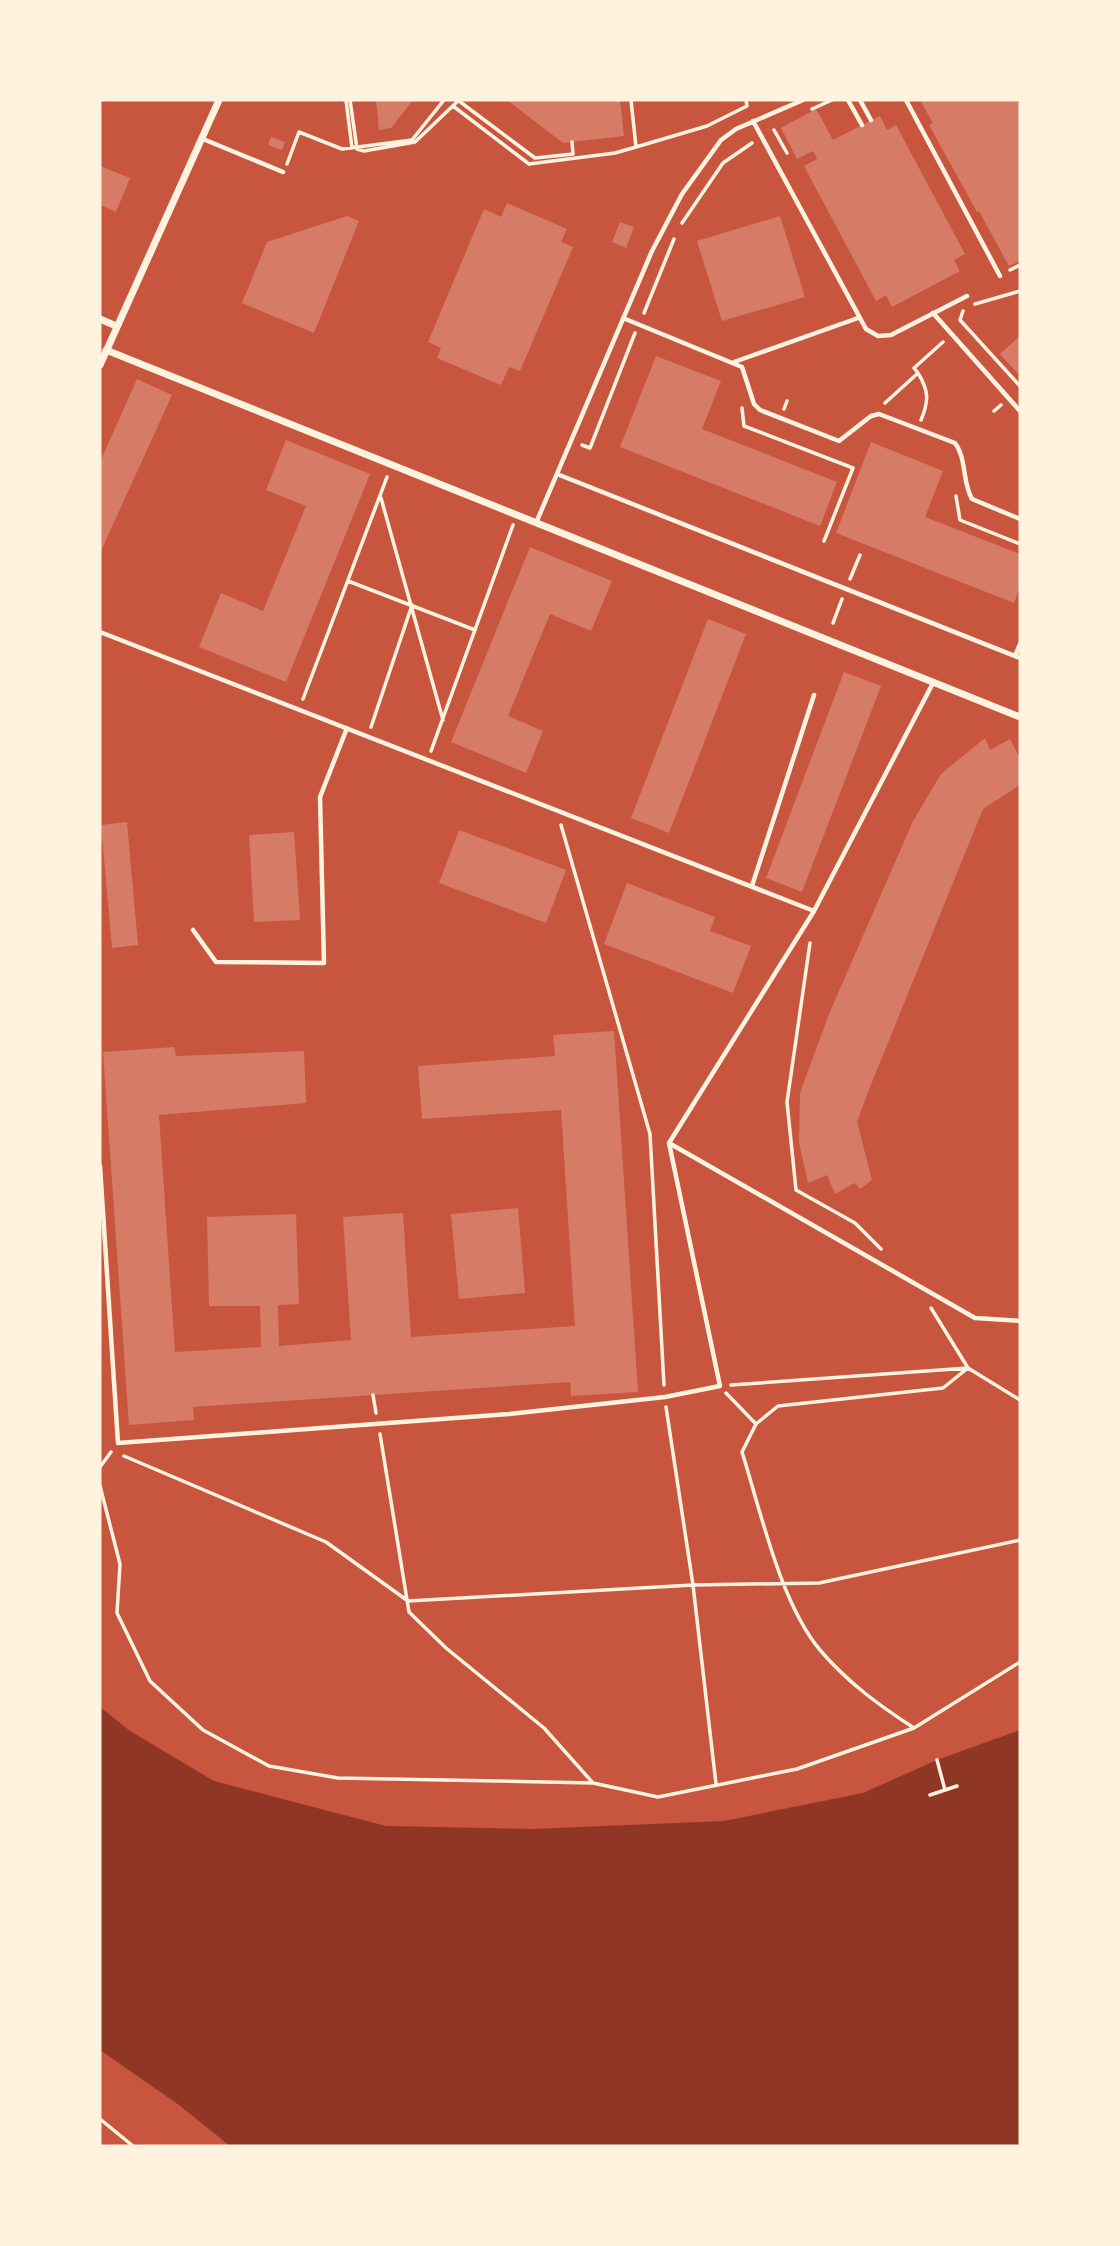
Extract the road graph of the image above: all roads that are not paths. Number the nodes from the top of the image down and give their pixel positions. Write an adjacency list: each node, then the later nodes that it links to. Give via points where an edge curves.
1 (219, 100): 9 (street)
2 (803, 100): 7 (lane)
3 (848, 100): 8 (lane)
4 (860, 100): 6 (lane)
5 (906, 100): 11 (lane)
6 (871, 120)
7 (753, 121): 14 (lane, via 721,140 682,194); 15 (lane)
8 (862, 125)
9 (203, 139): 10 (lane); 17 (street)
10 (283, 172)
11 (1000, 276)
12 (967, 296): 13 (lane)
13 (933, 313): 15 (lane, via 891,335 878,336); 21 (lane)
14 (623, 318): 19 (lane); 22 (lane)
15 (858, 318): 19 (lane)
16 (100, 319): 17 (street)
17 (116, 326): 18 (street)
18 (106, 350): 20 (street); 24 (street)
19 (733, 363): 23 (lane, via 743,367 760,410 839,441 879,414 955,443 972,499)
20 (100, 365)
21 (1020, 411)
22 (557, 474): 24 (lane); 27 (lane)
23 (1020, 519)
24 (536, 524): 28 (street)
25 (100, 632): 31 (lane)
26 (1020, 644): 27 (lane)
27 (1018, 657)
28 (934, 680): 30 (street); 33 (lane)
29 (814, 695): 32 (lane)
30 (1020, 717)
31 (347, 728): 32 (lane); 34 (lane, via 320,797 324,963 216,962)
32 (752, 886): 33 (lane)
33 (814, 911): 35 (lane)
34 (193, 930)
35 (668, 1143): 36 (lane, via 720,1386 665,1397 118,1443); 37 (lane, via 975,1318)
36 (100, 1166)
37 (1020, 1321)

